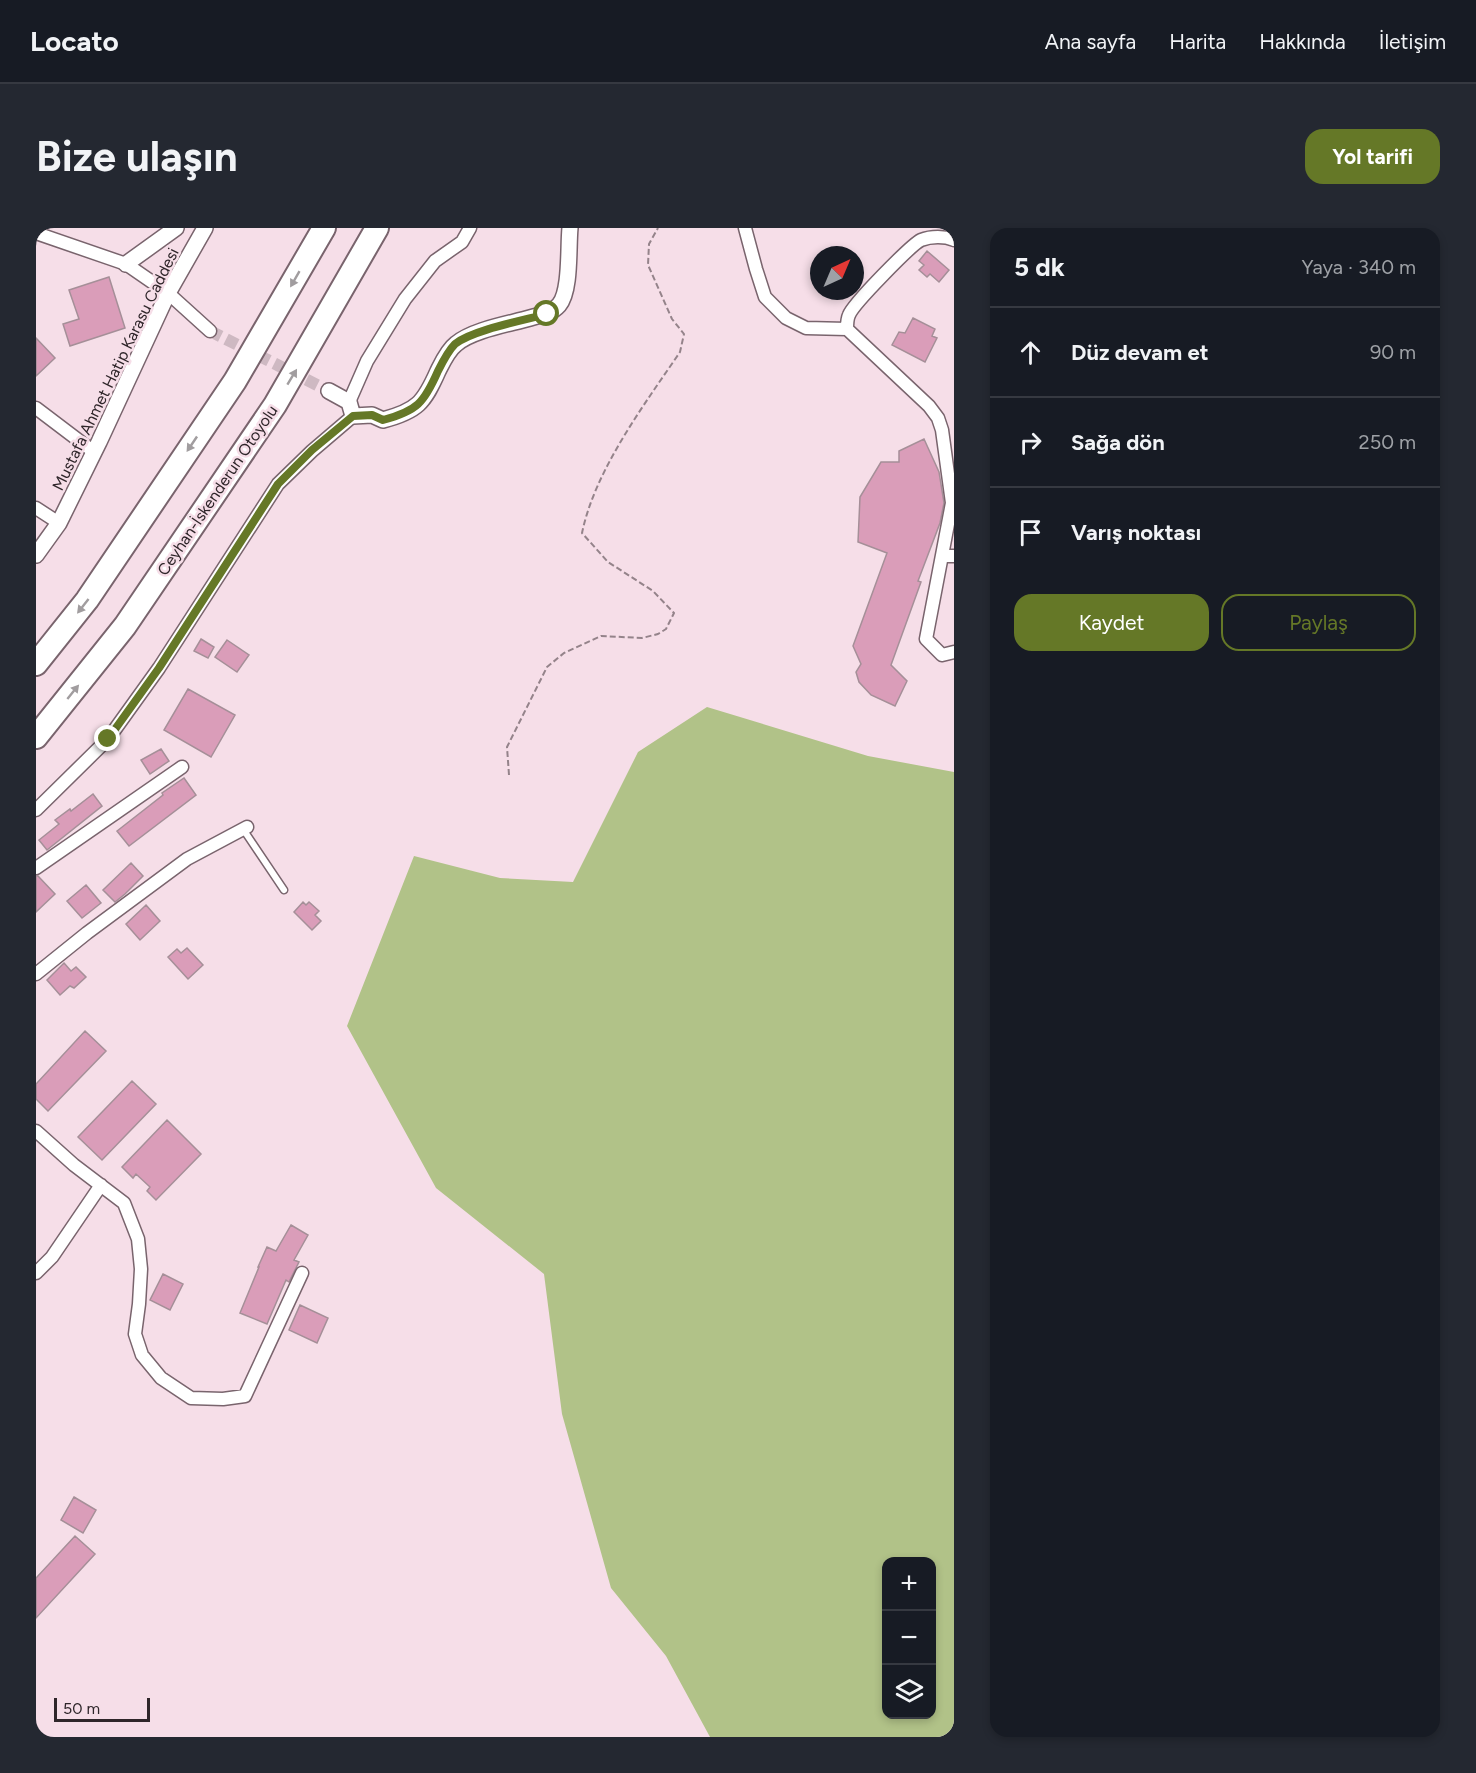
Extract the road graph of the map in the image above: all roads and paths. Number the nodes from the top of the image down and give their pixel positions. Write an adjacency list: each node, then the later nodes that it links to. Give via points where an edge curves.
1 (176, 228): 11 (street)
2 (205, 228): 12 (street, Mustafa Ahmet Hatip Karasu Caddesi)
3 (324, 228): 24 (highway, one-way to 24, via 235,381 87,600)
4 (377, 228): 25 (highway, Ceyhan-İskenderun Otoyolu, one-way to 4, via 125,626 275,405)
5 (470, 228): 17 (street, via 462,242 435,261 405,299 368,361)
6 (570, 228): 17 (street, via 569,269 559,305 547,314 478,333 456,344 442,362 429,393 417,406 399,416 383,420)
7 (658, 228): 27 (path, via 649,244 648,265 672,319 684,334 680,352 616,451 592,499 582,533 608,562 653,591 674,613 666,629 658,634 642,638 601,636 564,653 547,667 507,747)
8 (745, 228): 13 (street, via 765,297 786,318 806,328)
9 (36, 233): 11 (street)
10 (954, 240): 13 (street, via 921,240 855,305 848,316)
11 (126, 264): 12 (street)
12 (168, 294): 14 (street); 18 (street, Mustafa Ahmet Hatip Karasu Caddesi)
13 (847, 329): 22 (street, via 938,418 952,503)
14 (210, 331)
15 (329, 391): 17 (street)
16 (36, 408): 18 (street)
17 (351, 409): 28 (street, via 278,484 159,668 108,739)
18 (94, 452): 20 (street, Mustafa Ahmet Hatip Karasu Caddesi)
19 (36, 508): 20 (street)
20 (59, 523): 21 (street, Mustafa Ahmet Hatip Karasu Caddesi)
21 (36, 555)
22 (948, 556): 23 (street, via 926,639 942,655)
23 (954, 652)
24 (36, 664)
25 (36, 737)
26 (182, 766): 30 (street)
27 (509, 775)
28 (36, 810)
29 (245, 828): 31 (lane); 32 (street, via 187,859)
30 (36, 868)
31 (284, 890)
32 (36, 974)
33 (36, 1131): 34 (street)
34 (41, 1143): 35 (street)
35 (101, 1185): 36 (street, via 52,1257); 37 (street, via 124,1203 138,1239 141,1269 135,1334 142,1355 161,1378 191,1398 244,1396)
36 (36, 1273)
37 (303, 1273)

